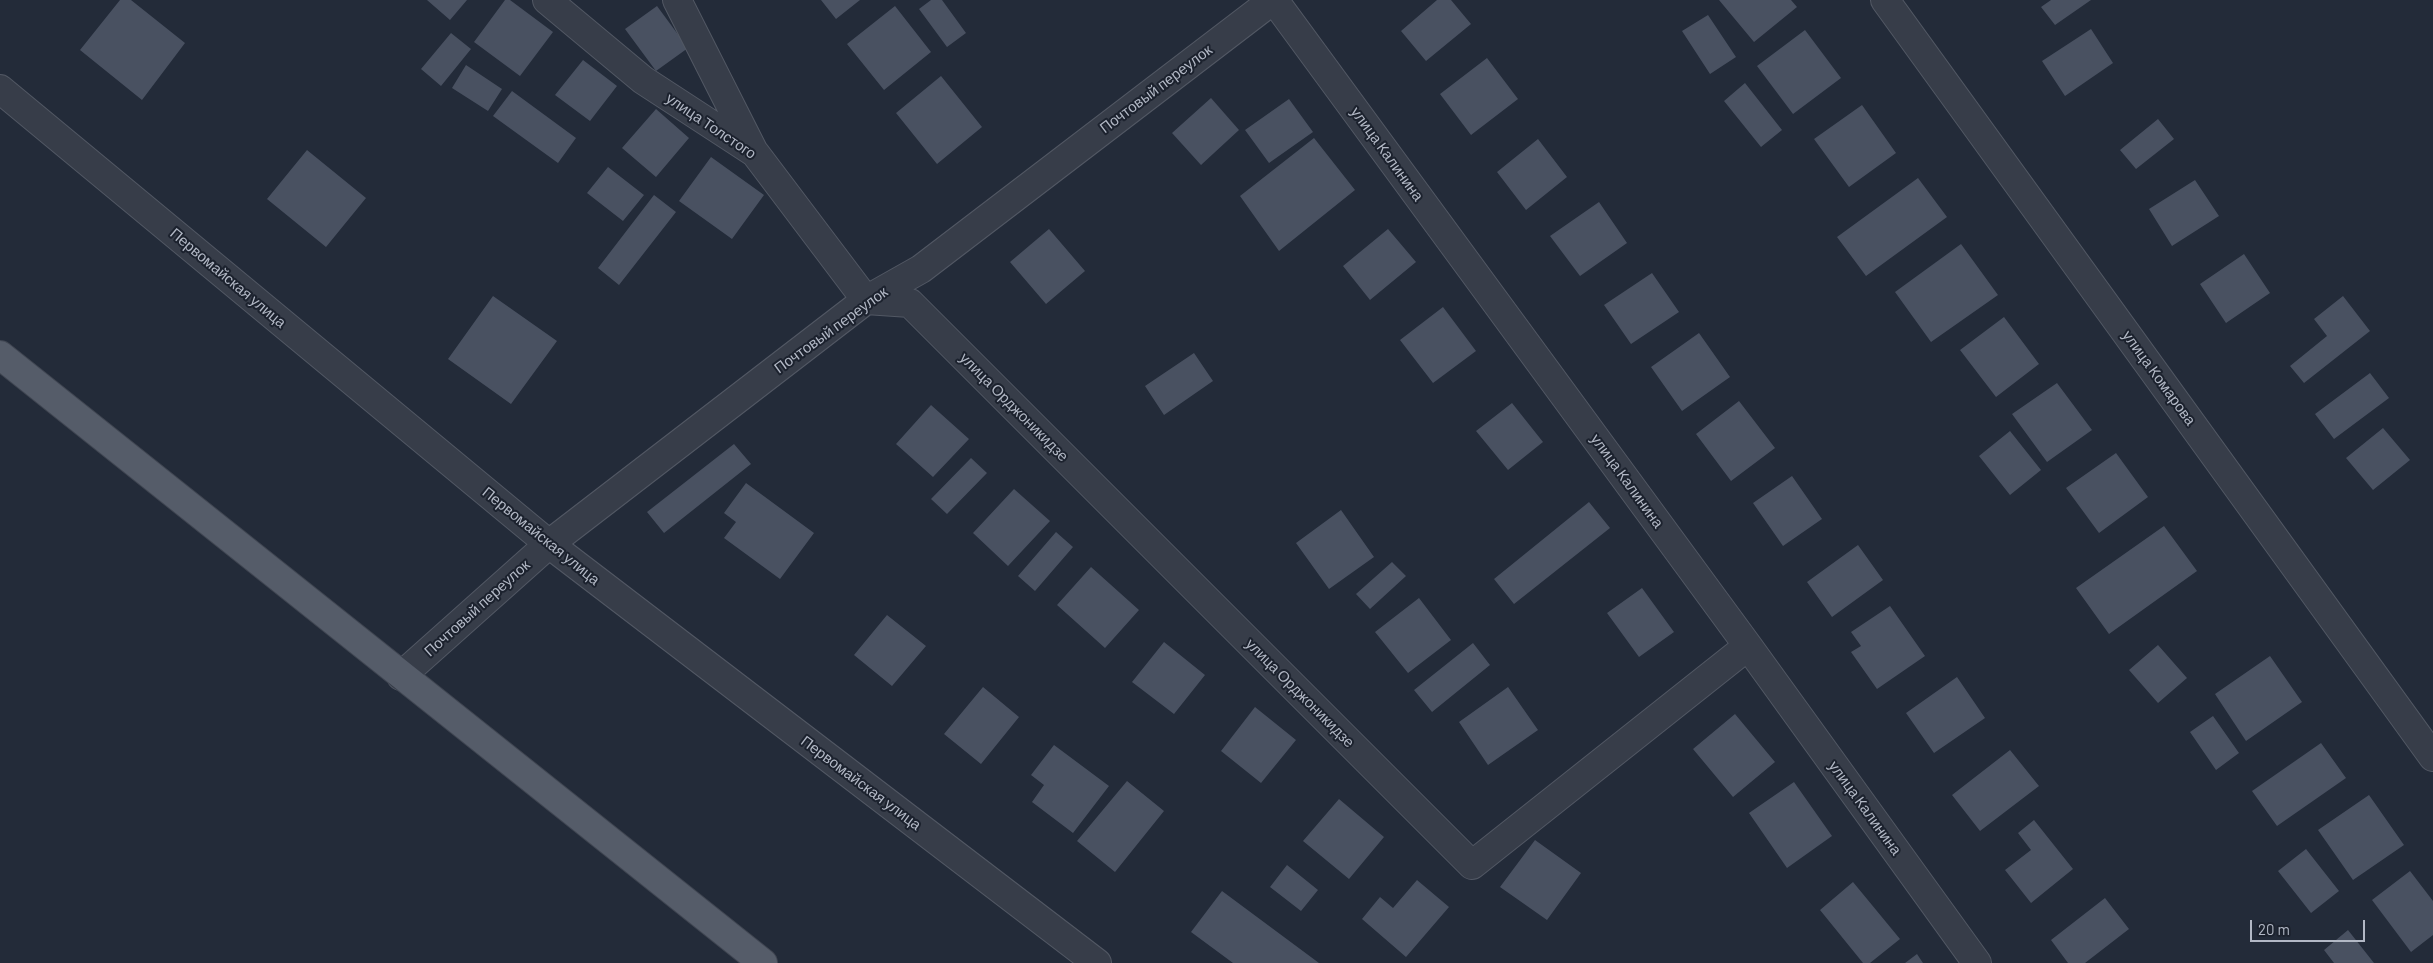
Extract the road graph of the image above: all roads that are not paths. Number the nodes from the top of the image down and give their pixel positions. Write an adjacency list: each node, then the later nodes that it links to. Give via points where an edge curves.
1 (547, 0): 6 (street, улица Толстого, via 642,80)
2 (677, 0): 6 (street)
3 (1274, 0): 7 (street, Почтовый переулок, via 921,269); 10 (street, улица Калинина)
4 (1885, 0): 12 (street, улица Комарова)
5 (0, 89): 9 (street, Первомайская улица)
6 (755, 153): 7 (street, улица Толстого)
7 (866, 300): 9 (street, Почтовый переулок); 10 (street, улица Орджоникидзе, via 910,302 1472,865)
8 (0, 355): 11 (main road)
9 (549, 544): 11 (street, Почтовый переулок); 14 (street, Первомайская улица)
10 (1748, 646): 15 (street, улица Калинина)
11 (401, 676): 13 (main road)
12 (2433, 757)
13 (763, 963)
14 (1097, 963)
15 (1977, 963)

